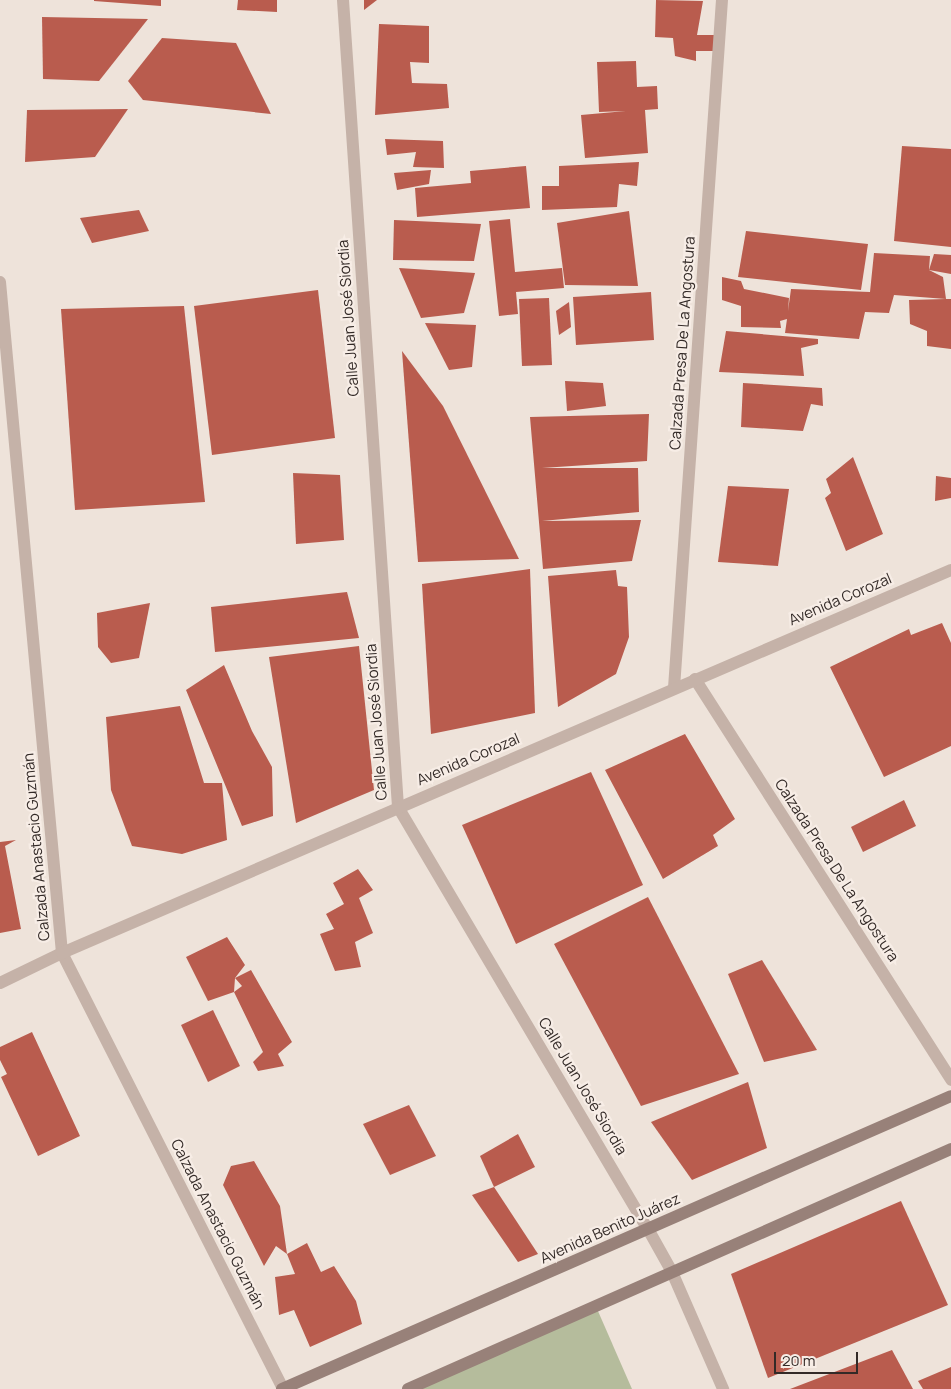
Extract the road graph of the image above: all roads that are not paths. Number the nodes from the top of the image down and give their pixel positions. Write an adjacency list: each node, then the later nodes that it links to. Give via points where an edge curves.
1 (343, 0): 7 (street, Calle Juan José Siordia)
2 (722, 0): 6 (street, Calzada Presa De La Angostura)
3 (0, 282): 8 (street, Calzada Anastacio Guzmán)
4 (951, 570): 5 (street, Avenida Corozal)
5 (695, 679): 6 (street, Avenida Corozal); 10 (street, Calzada Presa De La Angostura)
6 (674, 688): 7 (street, Avenida Corozal)
7 (398, 807): 8 (street, Avenida Corozal); 13 (street, Calle Juan José Siordia)
8 (62, 952): 9 (street, Avenida Corozal); 15 (street, Calzada Anastacio Guzmán)
9 (0, 982)
10 (951, 1080)
11 (951, 1096): 13 (main road, Avenida Benito Juárez)
12 (951, 1149): 14 (main road)
13 (648, 1229): 14 (street, Calle Juan José Siordia); 15 (main road, Avenida Benito Juárez)
14 (672, 1272): 16 (main road); 17 (street, Calle Juan José Siordia)
15 (283, 1389)
16 (408, 1389)
17 (723, 1389)

